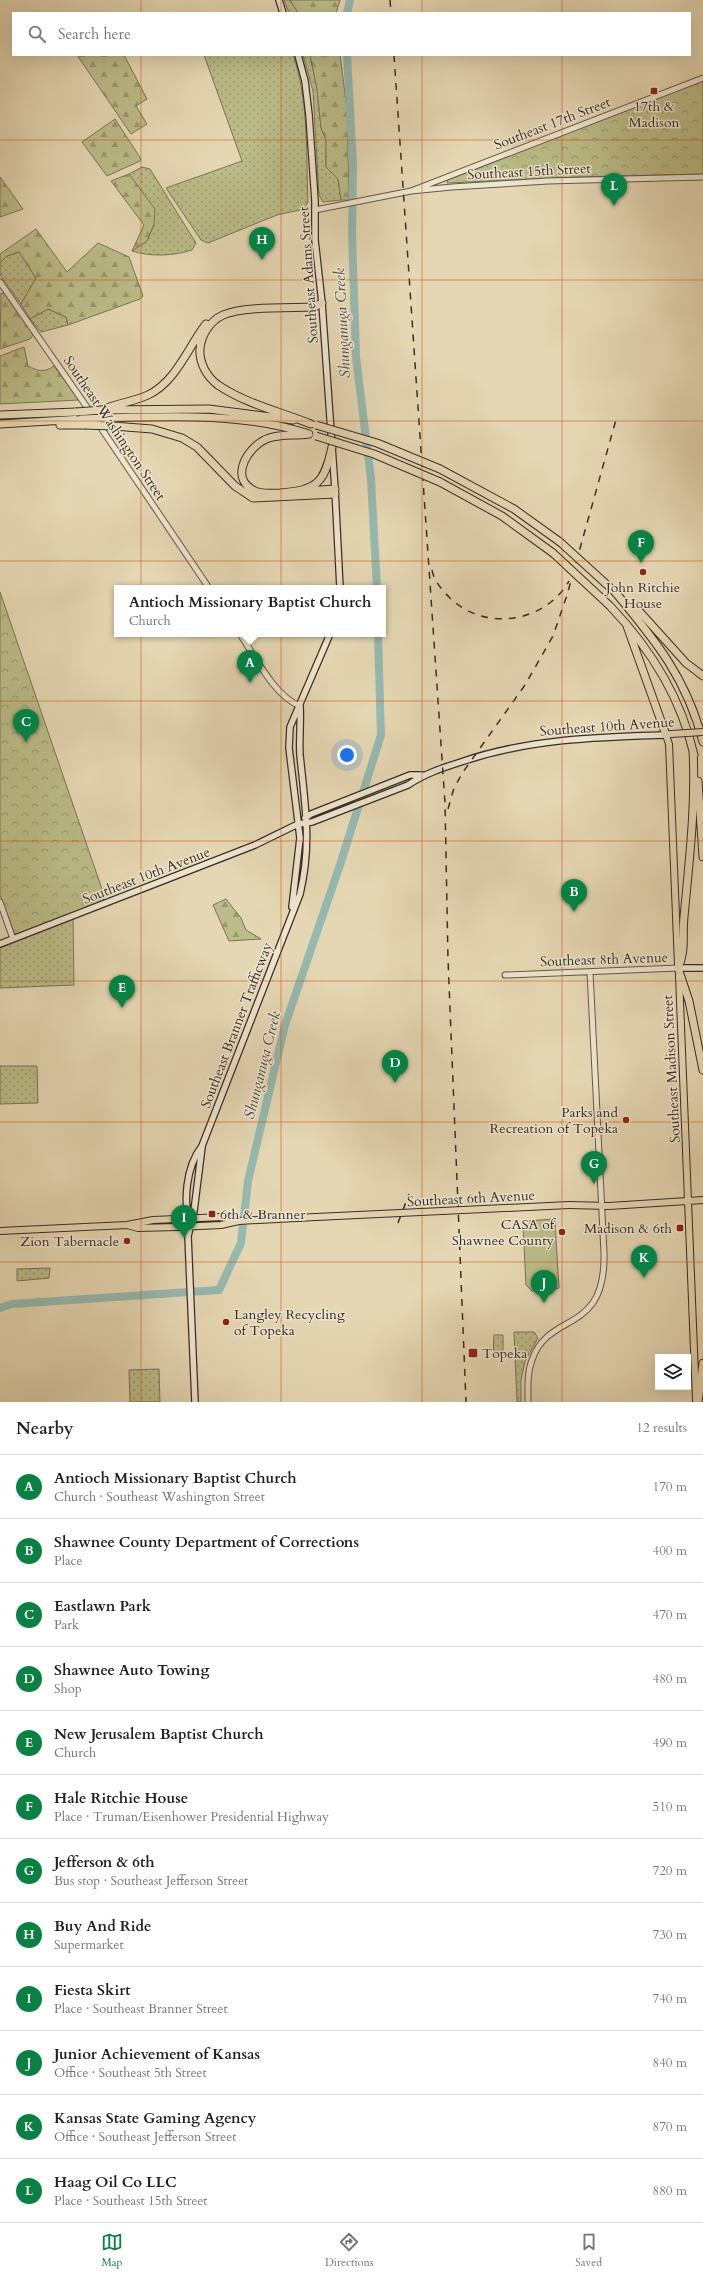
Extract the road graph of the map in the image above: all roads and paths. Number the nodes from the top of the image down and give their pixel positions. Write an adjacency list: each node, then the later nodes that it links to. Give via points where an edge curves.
1 (279, 0): 2 (main road)
2 (283, 12)
3 (298, 56): 9 (main road, Southeast Adams Street, via 308,103)
4 (703, 78): 6 (street, Southeast 17th Street)
5 (703, 177): 7 (street, Southeast 15th Street)
6 (440, 179): 7 (street, Southeast 15th Street); 8 (street, Southeast 17th Street)
7 (452, 187): 8 (street, Southeast 15th Street)
8 (410, 191): 9 (street, Southeast 15th Street)
9 (315, 210): 11 (main road, Southeast Adams Street, via 315,240)
10 (0, 282): 21 (street, Southeast Washington Street)
11 (322, 303): 12 (highway, via 234,308 222,311 206,322 173,374 159,388 148,395); 16 (highway, via 314,307 228,313 212,323 200,345 203,366 209,377 218,385 254,403); 18 (main road, Southeast Adams Street)
12 (102, 410): 13 (highway, bridge); 16 (highway, via 210,409)
13 (0, 414)
14 (83, 422): 15 (highway); 17 (highway, bridge, via 107,418 209,418 278,426); 20 (highway, bridge, via 152,429 182,438 197,447 235,486 253,498)
15 (0, 424)
16 (314, 425): 23 (highway, bridge, via 377,443 440,469 514,510 560,542)
17 (309, 434): 19 (highway, via 284,435 264,440 248,453 243,466 245,481 252,490 266,493); 24 (highway, bridge, via 374,454 440,482 502,516 553,553)
18 (332, 447): 19 (highway, via 320,482); 20 (main road, Southeast Adams Street)
19 (301, 491): 20 (highway)
20 (335, 491): 22 (main road)
21 (207, 585)
22 (340, 585)
23 (627, 606): 27 (highway, via 639,611 686,663); 31 (highway, via 648,630 675,670)
24 (626, 623): 30 (highway); 32 (highway, via 652,657 669,686 683,717)
25 (242, 637): 28 (street, via 280,693 290,702)
26 (329, 637): 28 (main road, Southeast Branner Trafficway)
27 (703, 676)
28 (300, 706): 34 (main road, Southeast Branner Trafficway, via 299,740); 35 (main road, Southeast Branner Trafficway, via 291,721 289,741)
29 (703, 732): 30 (main road, Southeast 10th Avenue, bridge)
30 (668, 734): 33 (main road, Southeast 10th Avenue, via 536,743 494,751); 41 (main road, Southeast Madison Street)
31 (703, 742)
32 (693, 751): 36 (highway, via 699,790); 41 (highway, via 694,800 683,925 684,956)
33 (422, 776): 34 (main road, Southeast 10th Avenue, via 388,793 327,816); 34 (main road, Southeast 10th Avenue, via 410,775 330,806)
34 (307, 820): 35 (main road, Southeast 10th Avenue); 38 (main road, Southeast Branner Trafficway, via 306,869 300,894)
35 (298, 824): 38 (main road, Southeast Branner Trafficway, via 298,862); 39 (main road, Southeast 10th Avenue, via 242,851)
36 (703, 857)
37 (0, 902): 39 (street)
38 (292, 912): 46 (main road, Southeast Branner Trafficway)
39 (13, 939): 40 (main road, Southeast 10th Avenue)
40 (0, 944)
41 (678, 968): 42 (main road, Southeast 8th Avenue); 43 (street, Southeast 8th Avenue); 45 (highway, via 689,1001); 48 (main road, Southeast Madison Street)
42 (703, 968)
43 (590, 972): 44 (street, Southeast 8th Avenue); 49 (street)
44 (506, 975)
45 (703, 1070)
46 (202, 1146): 50 (main road); 50 (main road, via 189,1176 186,1211)
47 (703, 1200): 48 (main road, Southeast 6th Avenue)
48 (688, 1201): 49 (main road, Southeast 6th Avenue); 58 (main road, Southeast Madison Street)
49 (600, 1205): 51 (main road, Southeast 6th Avenue, bridge); 57 (street, via 604,1253 602,1282 596,1298 584,1313 548,1337 539,1347 532,1359 528,1376)
50 (190, 1218): 51 (main road, Southeast 6th Avenue, via 223,1217); 52 (main road, Southeast 6th Avenue, via 153,1220); 53 (main road)
51 (239, 1221): 53 (main road, Southeast 6th Avenue, via 221,1226)
52 (127, 1225): 53 (main road, Southeast 6th Avenue, via 151,1228); 54 (main road, Southeast 6th Avenue)
53 (189, 1227): 56 (main road)
54 (0, 1231)
55 (703, 1363): 58 (highway)
56 (195, 1402)
57 (528, 1402)
58 (697, 1402)

